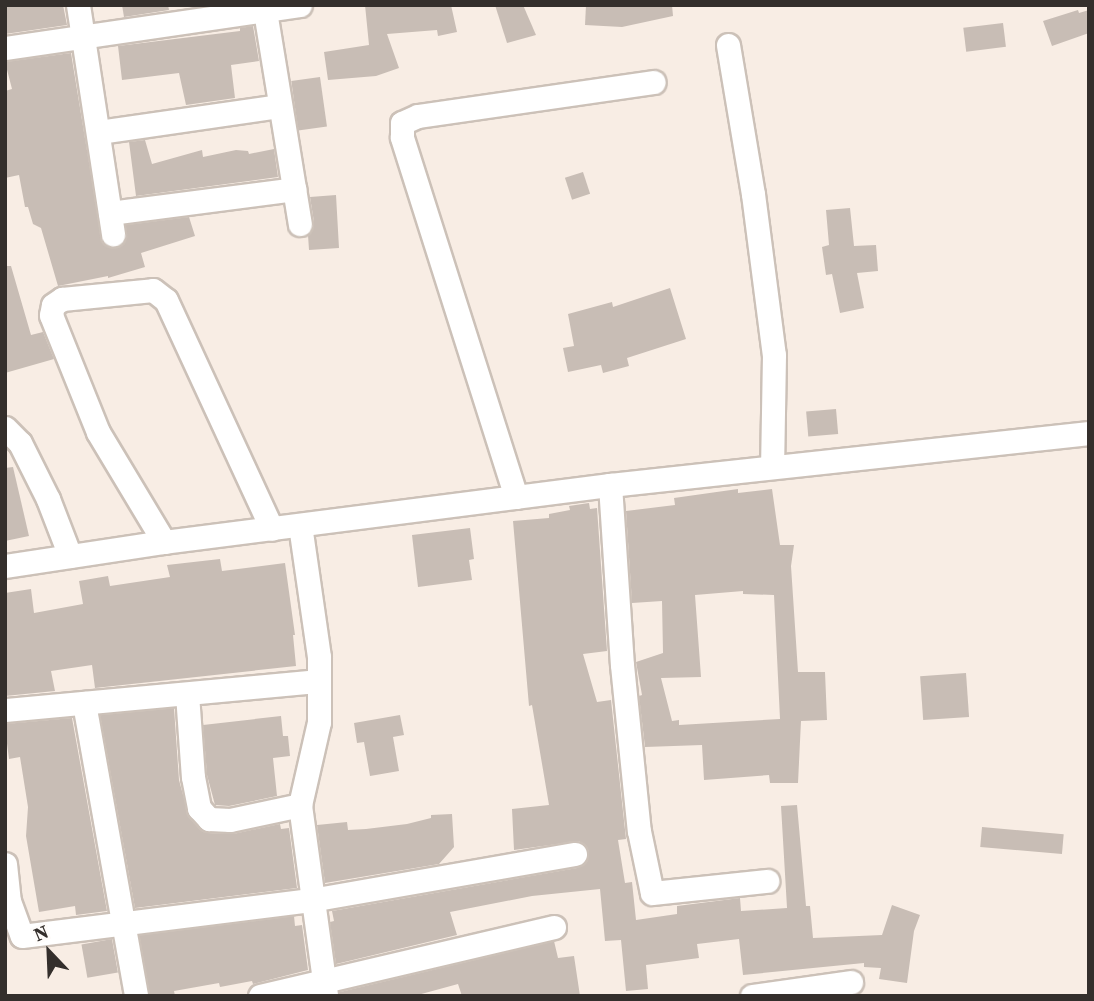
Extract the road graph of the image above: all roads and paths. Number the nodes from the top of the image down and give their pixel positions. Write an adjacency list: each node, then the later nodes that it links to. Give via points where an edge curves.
1 (78, 5): 4 (street)
2 (300, 5): 3 (street)
3 (264, 9): 4 (street); 8 (street)
4 (84, 34): 6 (street); 9 (street)
5 (728, 45): 14 (street, via 774,355)
6 (5, 48)
7 (654, 82): 16 (street, via 418,116 402,123 402,137)
8 (280, 106): 9 (street); 10 (street)
9 (99, 132): 10 (street, via 111,224)
10 (294, 189): 11 (street)
11 (300, 224)
12 (5, 428): 20 (street, via 20,443)
13 (1089, 433): 14 (street)
14 (772, 467): 15 (street)
15 (610, 485): 16 (street); 29 (street, via 639,831 652,893)
16 (516, 497): 17 (street)
17 (300, 525): 18 (street); 22 (street)
18 (272, 528): 19 (street); 19 (street, via 166,300 153,290 62,299 53,305 51,315 98,432)
19 (164, 542): 20 (street)
20 (70, 556): 21 (street)
21 (5, 566)
22 (319, 681): 23 (street); 26 (street, via 319,722)
23 (187, 694): 24 (street); 26 (street, via 197,797 209,820)
24 (84, 704): 25 (street); 31 (street)
25 (5, 710)
26 (300, 805): 30 (street)
27 (575, 855): 30 (street)
28 (5, 864): 31 (street, via 9,901 22,936)
29 (767, 881)
30 (311, 900): 31 (street); 34 (street)
31 (122, 923): 35 (street)
32 (554, 927): 34 (street)
33 (851, 982): 37 (street)
34 (325, 988): 36 (street)
35 (136, 996)
36 (260, 996)
37 (752, 996)

